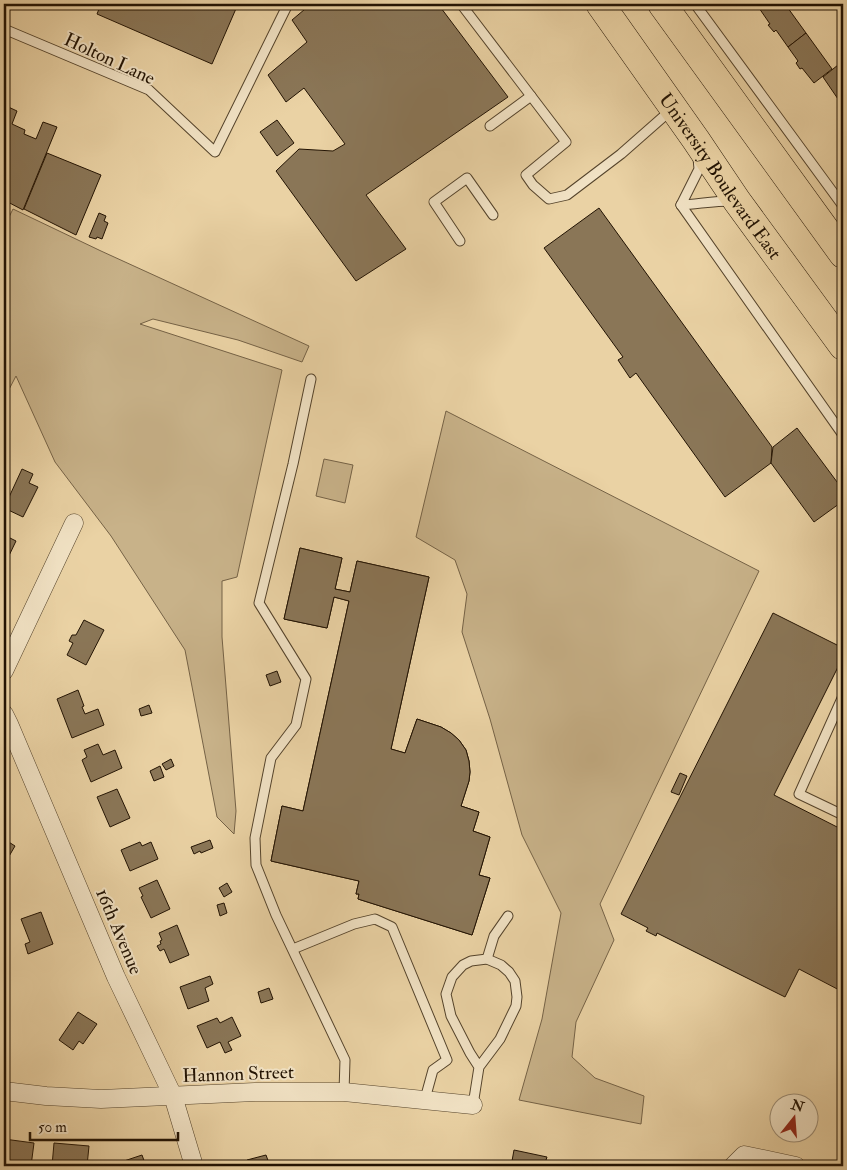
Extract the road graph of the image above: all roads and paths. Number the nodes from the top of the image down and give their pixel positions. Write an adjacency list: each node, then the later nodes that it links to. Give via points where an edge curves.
1 (288, 4): 6 (lane, Holton Lane, via 214,152 149,90)
2 (461, 4): 7 (lane)
3 (600, 4): 8 (main road, University Boulevard East)
4 (662, 4): 16 (main road)
5 (695, 4): 13 (lane)
6 (4, 29)
7 (530, 96): 8 (lane, via 566,142 526,175 549,199 567,195 621,154); 9 (lane)
8 (673, 108): 10 (main road, University Boulevard East)
9 (490, 126)
10 (696, 140): 11 (main road, University Boulevard East); 12 (lane, via 699,169)
11 (736, 201): 12 (lane); 17 (main road, University Boulevard East)
12 (681, 205): 19 (lane)
13 (843, 206)
14 (493, 215): 15 (lane, via 467,178 434,202)
15 (460, 241)
16 (843, 254)
17 (843, 346)
18 (311, 379): 26 (lane, via 259,603 306,679 296,725 271,758 255,838 256,865)
19 (843, 435)
20 (74, 523): 21 (street)
21 (4, 671)
22 (843, 696): 24 (lane, via 799,794)
23 (4, 714): 31 (street, 16th Avenue, via 116,977)
24 (843, 815)
25 (508, 916): 27 (lane, via 494,936)
26 (293, 949): 30 (lane, via 345,1060); 32 (lane, via 348,926 375,919 392,927 447,1060 433,1070)
27 (487, 959): 28 (lane, via 509,972 515,981 518,997 500,1039); 28 (lane, via 471,960 463,965 452,977 446,994 451,1016)
28 (479, 1067): 33 (lane)
29 (4, 1091): 31 (street, Hannon Street, via 101,1099)
30 (344, 1092): 31 (street, Hannon Street); 32 (street, Hannon Street)
31 (172, 1096): 35 (street, 16th Avenue)
32 (425, 1099): 33 (street, Hannon Street)
33 (473, 1105)
34 (738, 1161): 36 (street)
35 (194, 1166)
36 (796, 1166)

